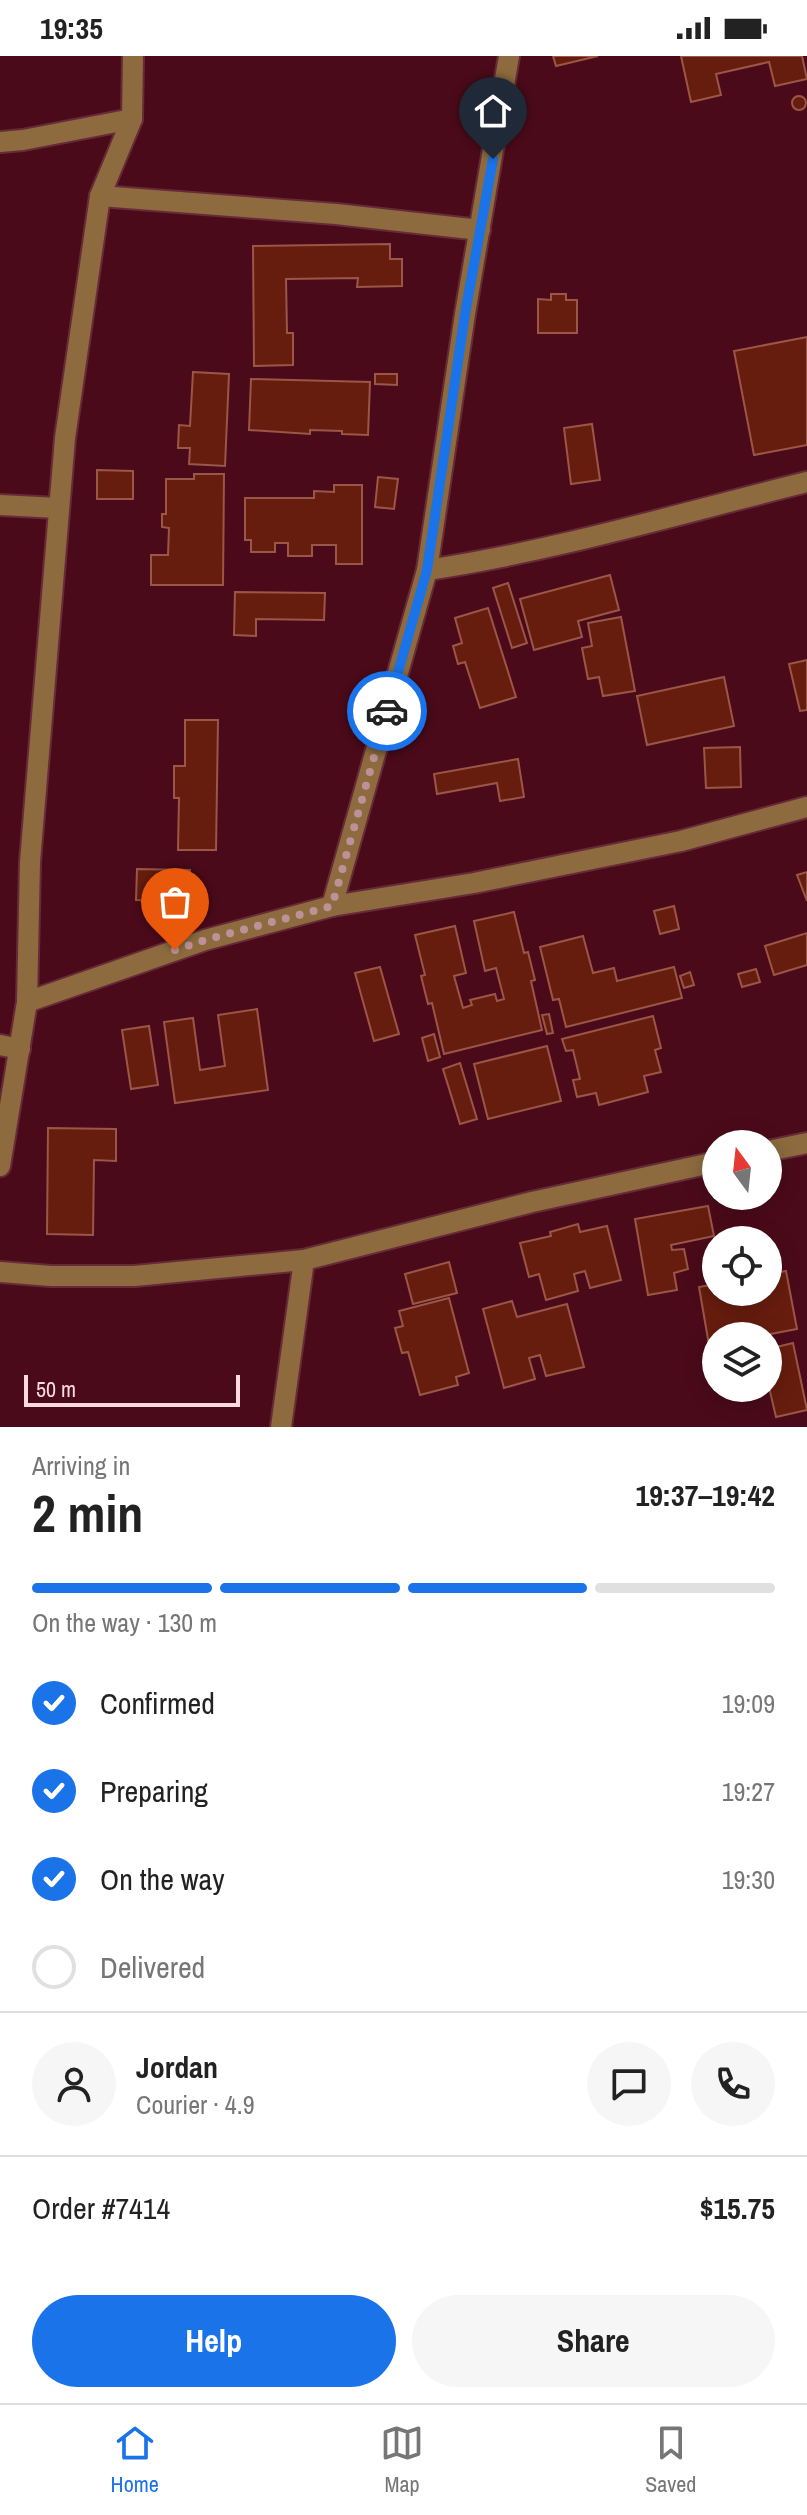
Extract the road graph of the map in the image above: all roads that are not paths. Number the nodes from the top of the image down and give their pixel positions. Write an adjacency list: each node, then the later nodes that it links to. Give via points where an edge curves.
1 (133, 56): 3 (street)
2 (509, 56): 6 (street)
3 (132, 119): 4 (street); 5 (street)
4 (0, 142)
5 (100, 196): 6 (street); 9 (street)
6 (480, 230): 10 (street)
7 (807, 482): 10 (street, via 497,560)
8 (0, 505): 9 (street)
9 (58, 508): 13 (street, via 30,862)
10 (427, 570): 12 (street)
11 (807, 807): 12 (street, via 681,841)
12 (332, 906): 13 (street, via 205,940)
13 (27, 1002): 14 (street)
14 (10, 1047): 18 (street)
15 (807, 1143): 16 (street)
16 (782, 1148)
17 (702, 1165): 19 (street)
18 (0, 1166)
19 (304, 1260): 20 (street, via 134,1276); 21 (street)
20 (0, 1272)
21 (281, 1427)

